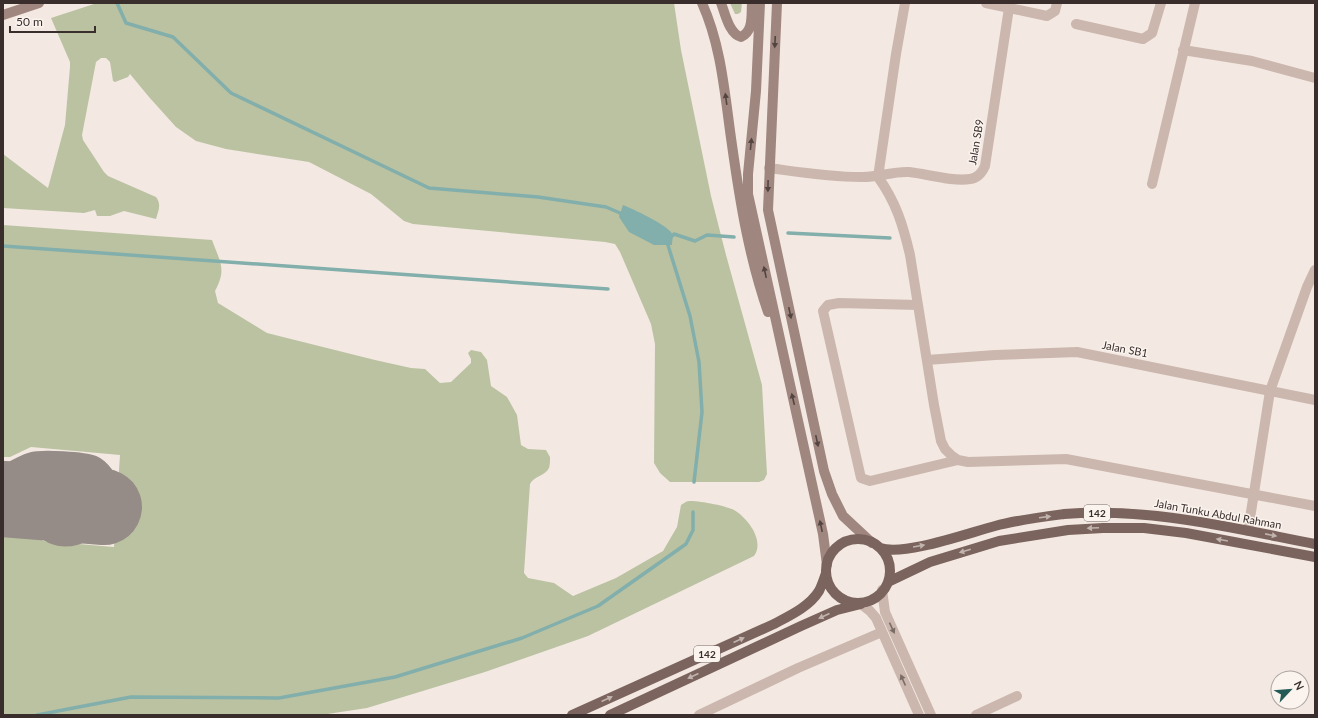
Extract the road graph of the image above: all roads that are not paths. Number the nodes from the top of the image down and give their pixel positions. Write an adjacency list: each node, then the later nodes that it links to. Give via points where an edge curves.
1 (39, 3): 13 (main road)
2 (702, 3): 22 (main road, one-way to 2, via 758,284 743,220 723,77)
3 (721, 3): 4 (main road, via 733,32 741,37 750,28)
4 (752, 3)
5 (760, 3): 22 (main road, one-way to 5, via 748,194)
6 (777, 3): 17 (main road, one-way to 17)
7 (905, 3): 18 (street)
8 (986, 3): 12 (street)
9 (1057, 3): 12 (street, via 1055,11 1047,16)
10 (1161, 3): 14 (street, via 1152,32 1143,39)
11 (1195, 3): 15 (street)
12 (1009, 8): 18 (street, Jalan SB9, via 983,172 977,177 959,180 904,172)
13 (3, 14)
14 (1076, 24)
15 (1183, 50): 16 (street, via 1252,61); 19 (street)
16 (1315, 78)
17 (769, 168): 18 (street, via 847,177); 31 (main road, one-way to 31, via 768,210 824,471 843,516)
18 (878, 177): 21 (street, via 894,204 904,230)
19 (1152, 184)
20 (1314, 275): 24 (street)
21 (918, 305): 23 (street); 26 (street, via 839,303 828,305 823,311 861,478 870,481)
22 (783, 355): 33 (main road, one-way to 22, via 823,534)
23 (927, 360): 24 (street, Jalan SB1, via 1077,352); 26 (street, via 941,441 945,449)
24 (1270, 391): 25 (street, Jalan SB1); 27 (street)
25 (1315, 400)
26 (958, 460): 27 (street, via 968,462 1066,459)
27 (1253, 494): 28 (street); 29 (street)
28 (1315, 506)
29 (1248, 531): 30 (main road, Jalan Tunku Abdul Rahman / 142, one-way to 30); 31 (main road, Jalan Tunku Abdul Rahman / 142, one-way to 29, via 903,549 996,526 1064,514 1173,517)
30 (1315, 544)
31 (876, 545): 33 (main road, 142, via 863,540 844,542 830,556); 34 (main road, via 886,555 889,564 890,573)
32 (1315, 557): 34 (main road, 142, one-way to 34, via 1186,533 1144,528 1068,530 985,545 930,562)
33 (826, 569): 35 (main road, via 828,583 833,592 850,603); 38 (main road, 142, one-way to 33, via 798,611 818,591)
34 (885, 586): 35 (main road, 142, via 873,600); 42 (street, one-way to 42, via 884,612)
35 (861, 604): 36 (street, via 876,618); 39 (main road, 142, one-way to 39, via 837,610)
36 (882, 632): 40 (street); 41 (street, one-way to 36)
37 (1017, 696): 43 (street)
38 (572, 715)
39 (610, 715)
40 (699, 715)
41 (919, 715)
42 (931, 715)
43 (976, 715)

